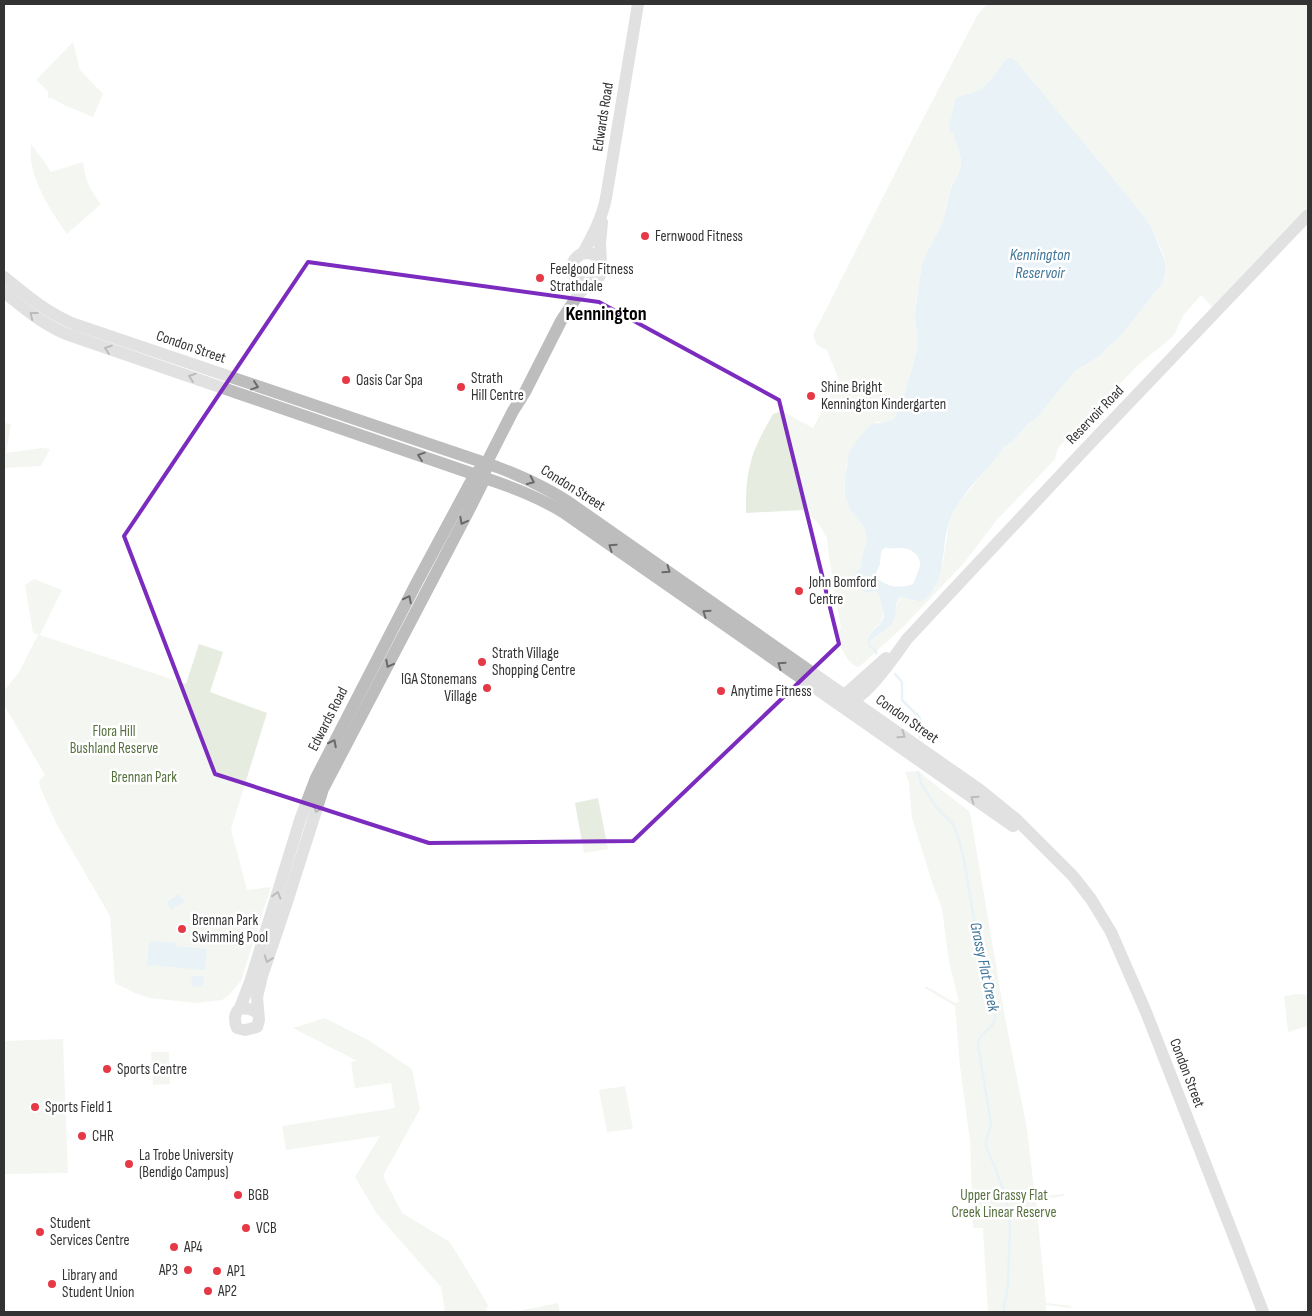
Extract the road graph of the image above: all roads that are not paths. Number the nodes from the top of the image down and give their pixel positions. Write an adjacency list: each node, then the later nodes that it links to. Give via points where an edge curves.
1 (634, 4): 3 (main road, Edwards Road)
2 (638, 4): 3 (main road, Edwards Road)
3 (634, 28): 4 (main road, Edwards Road)
4 (603, 212): 6 (main road, Edwards Road); 7 (main road, Edwards Road)
5 (1308, 215): 21 (main road, Reservoir Road, via 907,640)
6 (583, 253): 7 (main road, via 594,254); 8 (main road, via 575,259)
7 (601, 262): 10 (main road, via 601,274)
8 (573, 273): 10 (main road, via 579,280); 12 (main road, Edwards Road, via 571,291)
9 (4, 277): 13 (main road, Condon Street, via 61,318)
10 (589, 283): 12 (main road, Edwards Road)
11 (4, 292): 13 (main road, Condon Street, one-way to 11, via 54,328)
12 (560, 321): 16 (main road, Edwards Road)
13 (153, 357): 14 (main road, Condon Street, one-way to 14); 15 (main road, Condon Street, one-way to 13)
14 (326, 410): 15 (main road, via 353,426); 16 (main road, Condon Street)
15 (356, 433): 17 (main road, Condon Street, one-way to 15)
16 (486, 464): 18 (main road, Edwards Road); 20 (main road, Condon Street, one-way to 20, via 531,481 565,500)
17 (455, 468): 18 (main road, Condon Street); 19 (main road, via 461,484)
18 (480, 476): 19 (main road, Edwards Road); 20 (main road, Condon Street, one-way to 18, via 563,512 533,496); 24 (main road, Edwards Road, one-way to 24, via 324,790 262,976 257,997)
19 (457, 508): 23 (main road, Edwards Road, one-way to 19, via 312,786)
20 (752, 637): 21 (main road, Condon Street)
21 (845, 699): 22 (main road, Condon Street, one-way to 21); 22 (main road, Condon Street, one-way to 22, via 980,790)
22 (1056, 858): 25 (main road, Condon Street, via 1091,898 1111,932 1146,1012)
23 (240, 1008): 24 (main road); 24 (main road, via 235,1019 238,1029 256,1028)
24 (258, 1013)
25 (1263, 1312)

